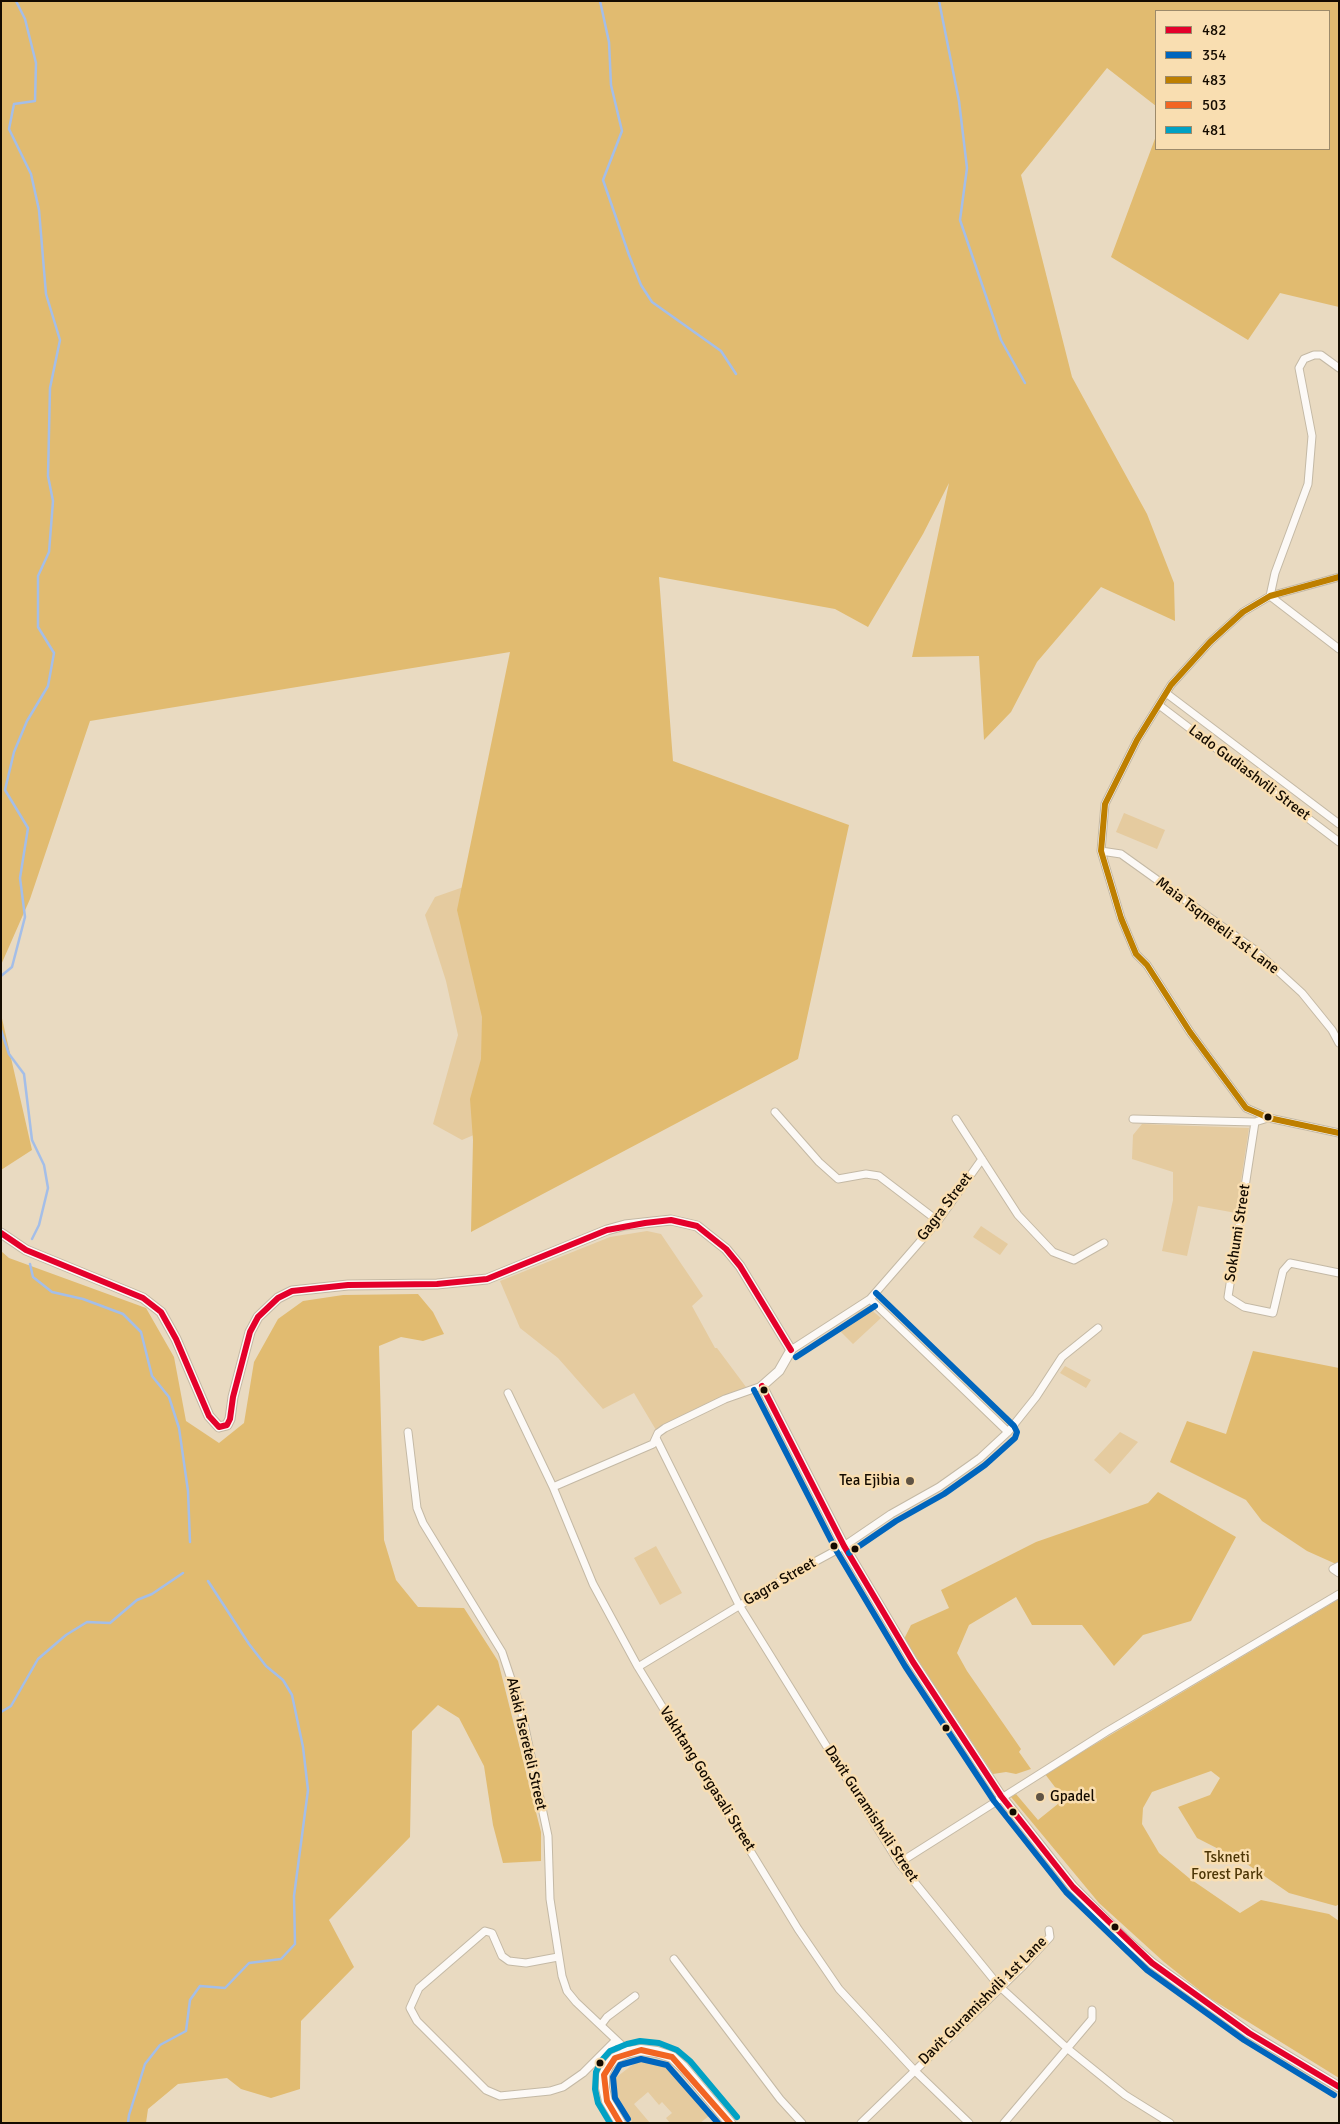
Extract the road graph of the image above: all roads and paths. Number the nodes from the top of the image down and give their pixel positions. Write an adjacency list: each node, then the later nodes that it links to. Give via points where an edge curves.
1 (1339, 368): 3 (street, via 1314,355 1304,359 1299,368 1312,436 1308,484 1275,573)
2 (1339, 577): 3 (street)
3 (1270, 596): 4 (street); 5 (street, via 1244,612 1210,642)
4 (1339, 649)
5 (1166, 694): 6 (street); 7 (street, Lado Gudiashvili Street)
6 (1159, 705): 8 (street, Lado Gudiashvili Street); 11 (street, via 1137,740 1105,804)
7 (1264, 767): 8 (street); 9 (street, Lado Gudiashvili Street)
8 (1256, 778): 10 (street, Lado Gudiashvili Street)
9 (1339, 824)
10 (1339, 842)
11 (1101, 850): 12 (street, Maia Tsqneteli 1st Lane, via 1121,854 1255,950 1302,993); 14 (street, via 1121,918 1136,954 1147,965 1190,1032 1246,1108)
12 (1339, 1043)
13 (775, 1112): 20 (street, via 838,1179 866,1174 879,1176)
14 (1269, 1118): 17 (street); 18 (street)
15 (956, 1119): 19 (street, Gagra Street)
16 (1133, 1120): 17 (street)
17 (1255, 1122): 23 (street, Sokhumi Street, via 1228,1297 1244,1307 1273,1313 1283,1271 1290,1263)
18 (1339, 1133)
19 (982, 1159): 20 (street, Gagra Street); 22 (street, Gagra Street, via 1018,1215 1053,1252 1074,1260)
20 (938, 1221): 24 (street, Gagra Street)
21 (1, 1233): 26 (street, via 26,1250 143,1298 161,1312 209,1416 220,1427 230,1419 250,1332 258,1317 278,1298 292,1291 348,1285 437,1284 487,1279 607,1230 638,1223 683,1222 697,1226 714,1239 740,1266)
22 (1104, 1243)
23 (1339, 1273)
24 (870, 1299): 26 (street, Gagra Street); 30 (street)
25 (1098, 1328): 30 (street, Gagra Street, via 1062,1356 1036,1397)
26 (791, 1350): 27 (street, via 779,1371)
27 (762, 1386): 31 (street, via 725,1399 665,1428); 33 (street)
28 (508, 1393): 32 (street, Vakhtang Gorgasali Street)
29 (408, 1432): 42 (street, Akaki Tsereteli Street, via 417,1508 423,1523 502,1652 521,1709 548,1836 550,1899)
30 (1008, 1432): 33 (street, Gagra Street, via 980,1458)
31 (656, 1438): 32 (street, via 653,1444); 37 (street, Davit Guramishvili Street)
32 (553, 1487): 38 (street, Vakhtang Gorgasali Street, via 593,1584)
33 (844, 1546): 37 (street, Gagra Street); 39 (street, via 913,1662)
34 (1339, 1566): 35 (street, via 1333,1569)
35 (1339, 1573)
36 (1339, 1594): 39 (street)
37 (740, 1605): 38 (street, Gagra Street); 40 (street, Davit Guramishvili Street)
38 (638, 1667): 51 (street, Vakhtang Gorgasali Street, via 839,1989)
39 (1001, 1796): 40 (street); 52 (street, via 1074,1887 1152,1963 1249,2033)
40 (899, 1863): 44 (street, Davit Guramishvili Street)
41 (1049, 1930): 44 (street, Davit Guramishvili 1st Lane, via 1050,1937)
42 (558, 1957): 47 (street, Akaki Tsereteli Street, via 567,1991); 48 (street, via 526,1963 509,1961 502,1956 492,1933 485,1931 445,1964 414,1996 410,2008 417,2020 486,2090 500,2096 563,2087 583,2074)
43 (674, 1959): 55 (street, via 780,2099)
44 (999, 1986): 49 (street, Davit Guramishvili Street); 51 (street, Davit Guramishvili 1st Lane)
45 (635, 1996): 47 (street)
46 (1092, 2010): 49 (street, via 1092,2019)
47 (601, 2025): 48 (street, Akaki Tsereteli Street)
48 (616, 2040): 50 (street, Akaki Tsereteli Street)
49 (1068, 2049): 58 (street); 59 (street, Davit Guramishvili Street, via 1125,2094)
50 (629, 2052): 53 (main road, via 608,2066 603,2082 607,2101); 54 (main road, via 649,2050 672,2057)
51 (914, 2070): 56 (street, Davit Guramishvili 1st Lane); 57 (street, Vakhtang Gorgasali Street)
52 (1339, 2087)
53 (620, 2123)
54 (730, 2123)
55 (802, 2123)
56 (861, 2123)
57 (969, 2123)
58 (1004, 2123)
59 (1170, 2123)

